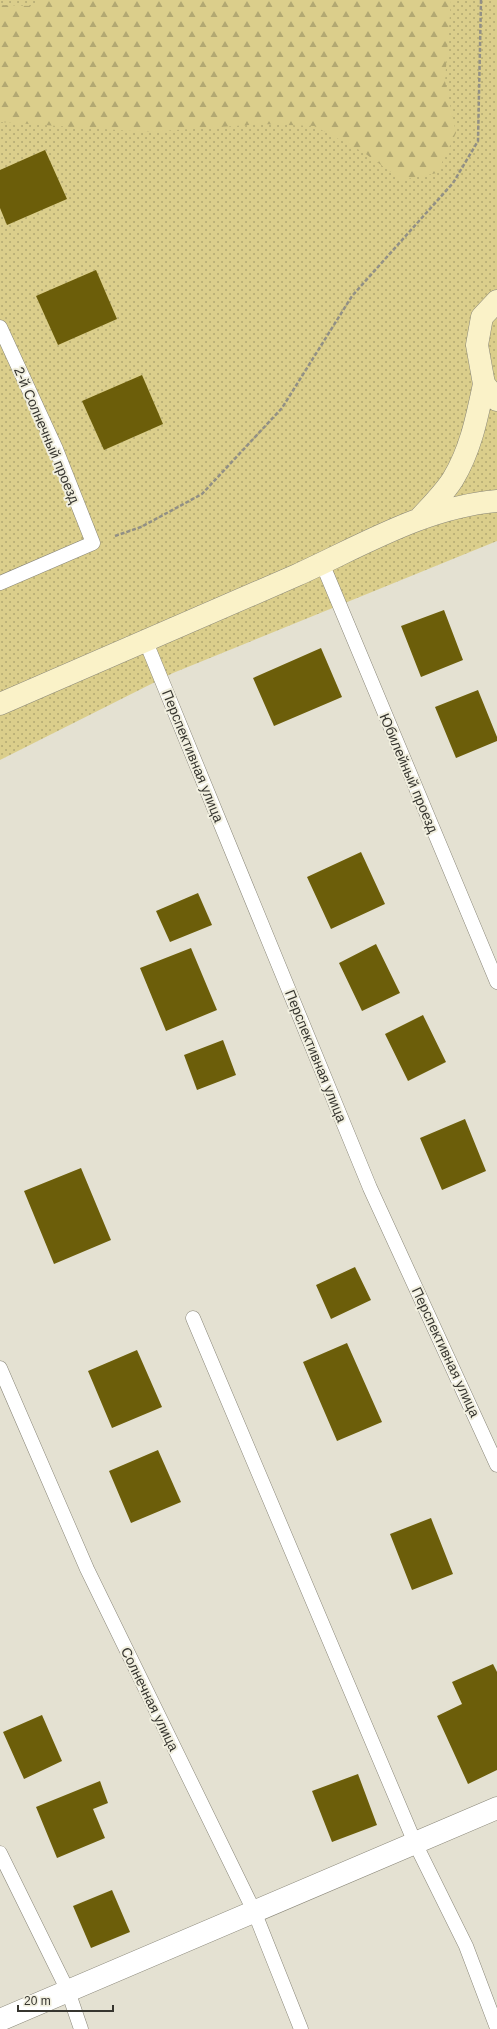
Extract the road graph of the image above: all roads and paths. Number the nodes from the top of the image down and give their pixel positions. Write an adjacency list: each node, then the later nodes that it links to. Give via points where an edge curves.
1 (481, 0): 7 (path, via 478,141 453,183 352,296 282,408 202,494 141,527)
2 (497, 301): 4 (main road, via 482,317 477,345)
3 (0, 327): 7 (lane, 2-й Солнечный проезд, via 56,449)
4 (490, 392): 6 (main road, via 453,479)
5 (497, 501): 6 (main road, via 472,503)
6 (421, 517): 8 (main road)
7 (93, 543): 9 (lane)
8 (322, 563): 10 (main road); 12 (lane, Юбилейный проезд)
9 (0, 583)
10 (146, 642): 11 (main road); 15 (lane, Перспективная улица, via 370,1188)
11 (0, 704)
12 (497, 982)
13 (193, 1318): 17 (lane)
14 (0, 1368): 19 (lane, Солнечная улица, via 87,1569)
15 (497, 1465)
16 (497, 1808): 17 (street)
17 (415, 1843): 19 (street); 22 (lane, via 466,1946)
18 (0, 1853): 20 (lane)
19 (254, 1911): 20 (street); 24 (lane, Солнечная улица)
20 (68, 1991): 21 (street); 23 (lane)
21 (0, 2020)
22 (497, 2028)
23 (81, 2029)
24 (301, 2029)

